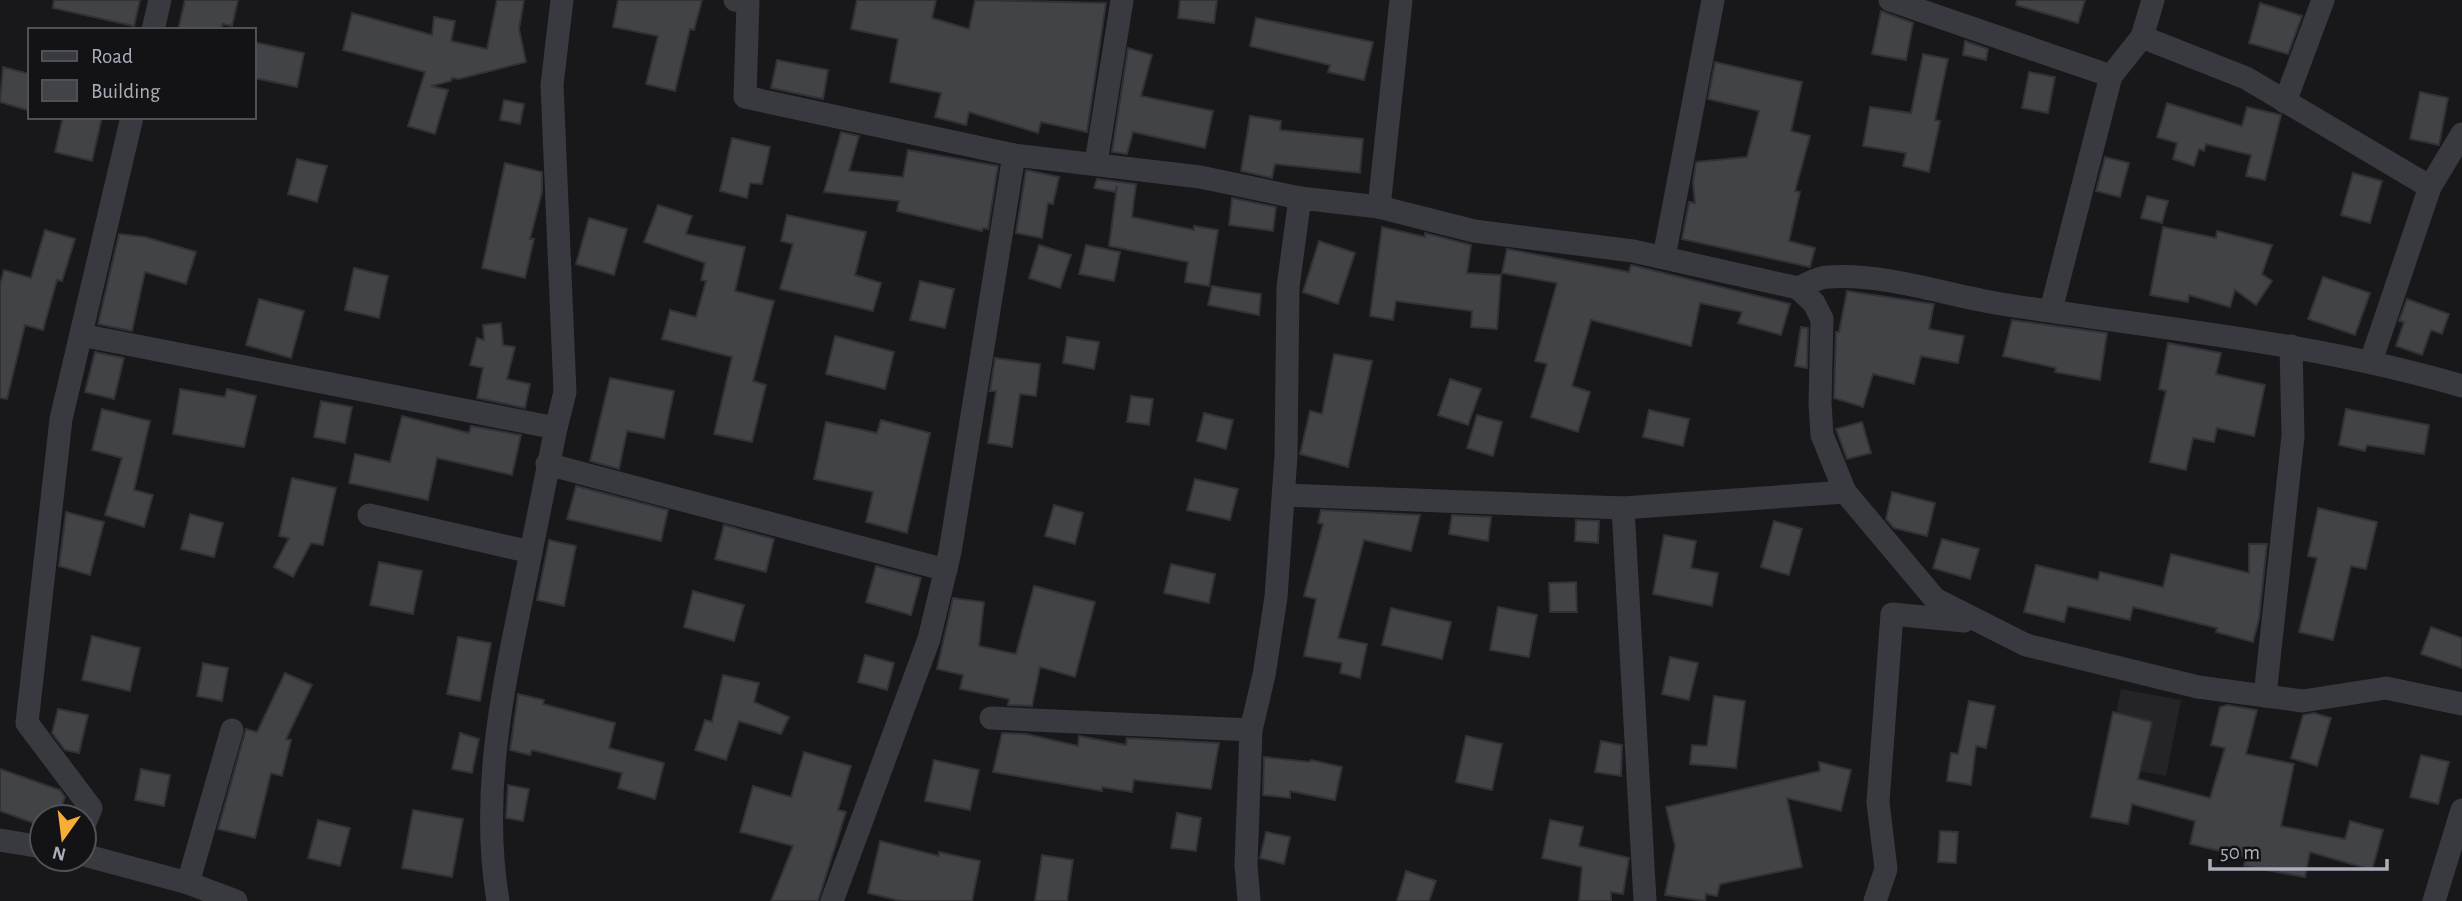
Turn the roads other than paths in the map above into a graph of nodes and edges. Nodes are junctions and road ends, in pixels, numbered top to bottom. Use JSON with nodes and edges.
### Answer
{"nodes":[{"id":1,"x":160,"y":0,"type":"edge"},
{"id":2,"x":562,"y":0,"type":"edge"},
{"id":3,"x":735,"y":0,"type":"edge"},
{"id":4,"x":1122,"y":0,"type":"edge"},
{"id":5,"x":1401,"y":0,"type":"edge"},
{"id":6,"x":1713,"y":0,"type":"edge"},
{"id":7,"x":2153,"y":0,"type":"edge"},
{"id":8,"x":2323,"y":0,"type":"edge"},
{"id":9,"x":1898,"y":1,"type":"edge"},
{"id":10,"x":153,"y":28,"type":"edge"},
{"id":11,"x":2142,"y":37,"type":"junction"},
{"id":12,"x":2111,"y":76,"type":"junction"},
{"id":13,"x":2285,"y":102,"type":"junction"},
{"id":14,"x":132,"y":119,"type":"edge"},
{"id":15,"x":2462,"y":134,"type":"edge"},
{"id":16,"x":1014,"y":155,"type":"junction"},
{"id":17,"x":1096,"y":163,"type":"junction"},
{"id":18,"x":2430,"y":187,"type":"junction"},
{"id":19,"x":1300,"y":198,"type":"junction"},
{"id":20,"x":1379,"y":207,"type":"junction"},
{"id":21,"x":1664,"y":257,"type":"junction"},
{"id":22,"x":1798,"y":288,"type":"junction"},
{"id":23,"x":2051,"y":310,"type":"junction"},
{"id":24,"x":80,"y":335,"type":"junction"},
{"id":25,"x":2291,"y":346,"type":"junction"},
{"id":26,"x":2371,"y":361,"type":"junction"},
{"id":27,"x":2462,"y":386,"type":"edge"},
{"id":28,"x":556,"y":428,"type":"junction"},
{"id":29,"x":547,"y":464,"type":"junction"},
{"id":30,"x":1845,"y":492,"type":"junction"},
{"id":31,"x":1284,"y":495,"type":"junction"},
{"id":32,"x":1623,"y":508,"type":"junction"},
{"id":33,"x":369,"y":515,"type":"dead end"},
{"id":34,"x":531,"y":552,"type":"junction"},
{"id":35,"x":946,"y":570,"type":"junction"},
{"id":36,"x":1988,"y":625,"type":"junction"},
{"id":37,"x":2265,"y":696,"type":"junction"},
{"id":38,"x":2460,"y":707,"type":"edge"},
{"id":39,"x":991,"y":719,"type":"dead end"},
{"id":40,"x":232,"y":730,"type":"dead end"},
{"id":41,"x":1251,"y":730,"type":"junction"},
{"id":42,"x":87,"y":803,"type":"edge"},
{"id":43,"x":2462,"y":810,"type":"edge"},
{"id":44,"x":0,"y":840,"type":"edge"},
{"id":45,"x":28,"y":845,"type":"edge"},
{"id":46,"x":98,"y":859,"type":"edge"},
{"id":47,"x":188,"y":883,"type":"junction"},
{"id":48,"x":236,"y":901,"type":"edge"},
{"id":49,"x":498,"y":901,"type":"edge"},
{"id":50,"x":832,"y":901,"type":"edge"},
{"id":51,"x":1249,"y":901,"type":"edge"},
{"id":52,"x":1645,"y":901,"type":"edge"},
{"id":53,"x":1875,"y":901,"type":"edge"},
{"id":54,"x":2434,"y":901,"type":"edge"}],
"edges":[{"from":1,"to":10,"type":"street"},
{"from":2,"to":28,"type":"street"},
{"from":3,"to":16,"type":"street"},
{"from":4,"to":17,"type":"street"},
{"from":5,"to":20,"type":"street"},
{"from":6,"to":21,"type":"street"},
{"from":7,"to":11,"type":"street"},
{"from":8,"to":13,"type":"street"},
{"from":9,"to":12,"type":"street"},
{"from":11,"to":12,"type":"street"},
{"from":11,"to":13,"type":"street"},
{"from":12,"to":23,"type":"street"},
{"from":13,"to":18,"type":"street"},
{"from":14,"to":24,"type":"street"},
{"from":15,"to":18,"type":"street"},
{"from":16,"to":17,"type":"street"},
{"from":16,"to":35,"type":"street"},
{"from":17,"to":19,"type":"street"},
{"from":18,"to":26,"type":"street"},
{"from":19,"to":20,"type":"street"},
{"from":19,"to":31,"type":"street"},
{"from":20,"to":21,"type":"street"},
{"from":21,"to":22,"type":"street"},
{"from":22,"to":23,"type":"street"},
{"from":22,"to":30,"type":"street"},
{"from":23,"to":25,"type":"street"},
{"from":24,"to":28,"type":"street"},
{"from":24,"to":42,"type":"street"},
{"from":25,"to":26,"type":"street"},
{"from":25,"to":37,"type":"street"},
{"from":26,"to":27,"type":"street"},
{"from":28,"to":29,"type":"street"},
{"from":29,"to":34,"type":"street"},
{"from":29,"to":35,"type":"street"},
{"from":30,"to":32,"type":"street"},
{"from":30,"to":36,"type":"street"},
{"from":31,"to":32,"type":"street"},
{"from":31,"to":41,"type":"street"},
{"from":32,"to":52,"type":"street"},
{"from":33,"to":34,"type":"street"},
{"from":34,"to":49,"type":"street"},
{"from":35,"to":50,"type":"street"},
{"from":36,"to":37,"type":"street"},
{"from":36,"to":53,"type":"street"},
{"from":37,"to":38,"type":"street"},
{"from":39,"to":41,"type":"street"},
{"from":40,"to":47,"type":"street"},
{"from":41,"to":51,"type":"street"},
{"from":43,"to":54,"type":"street"},
{"from":44,"to":45,"type":"street"},
{"from":46,"to":47,"type":"street"},
{"from":47,"to":48,"type":"street"}]}
